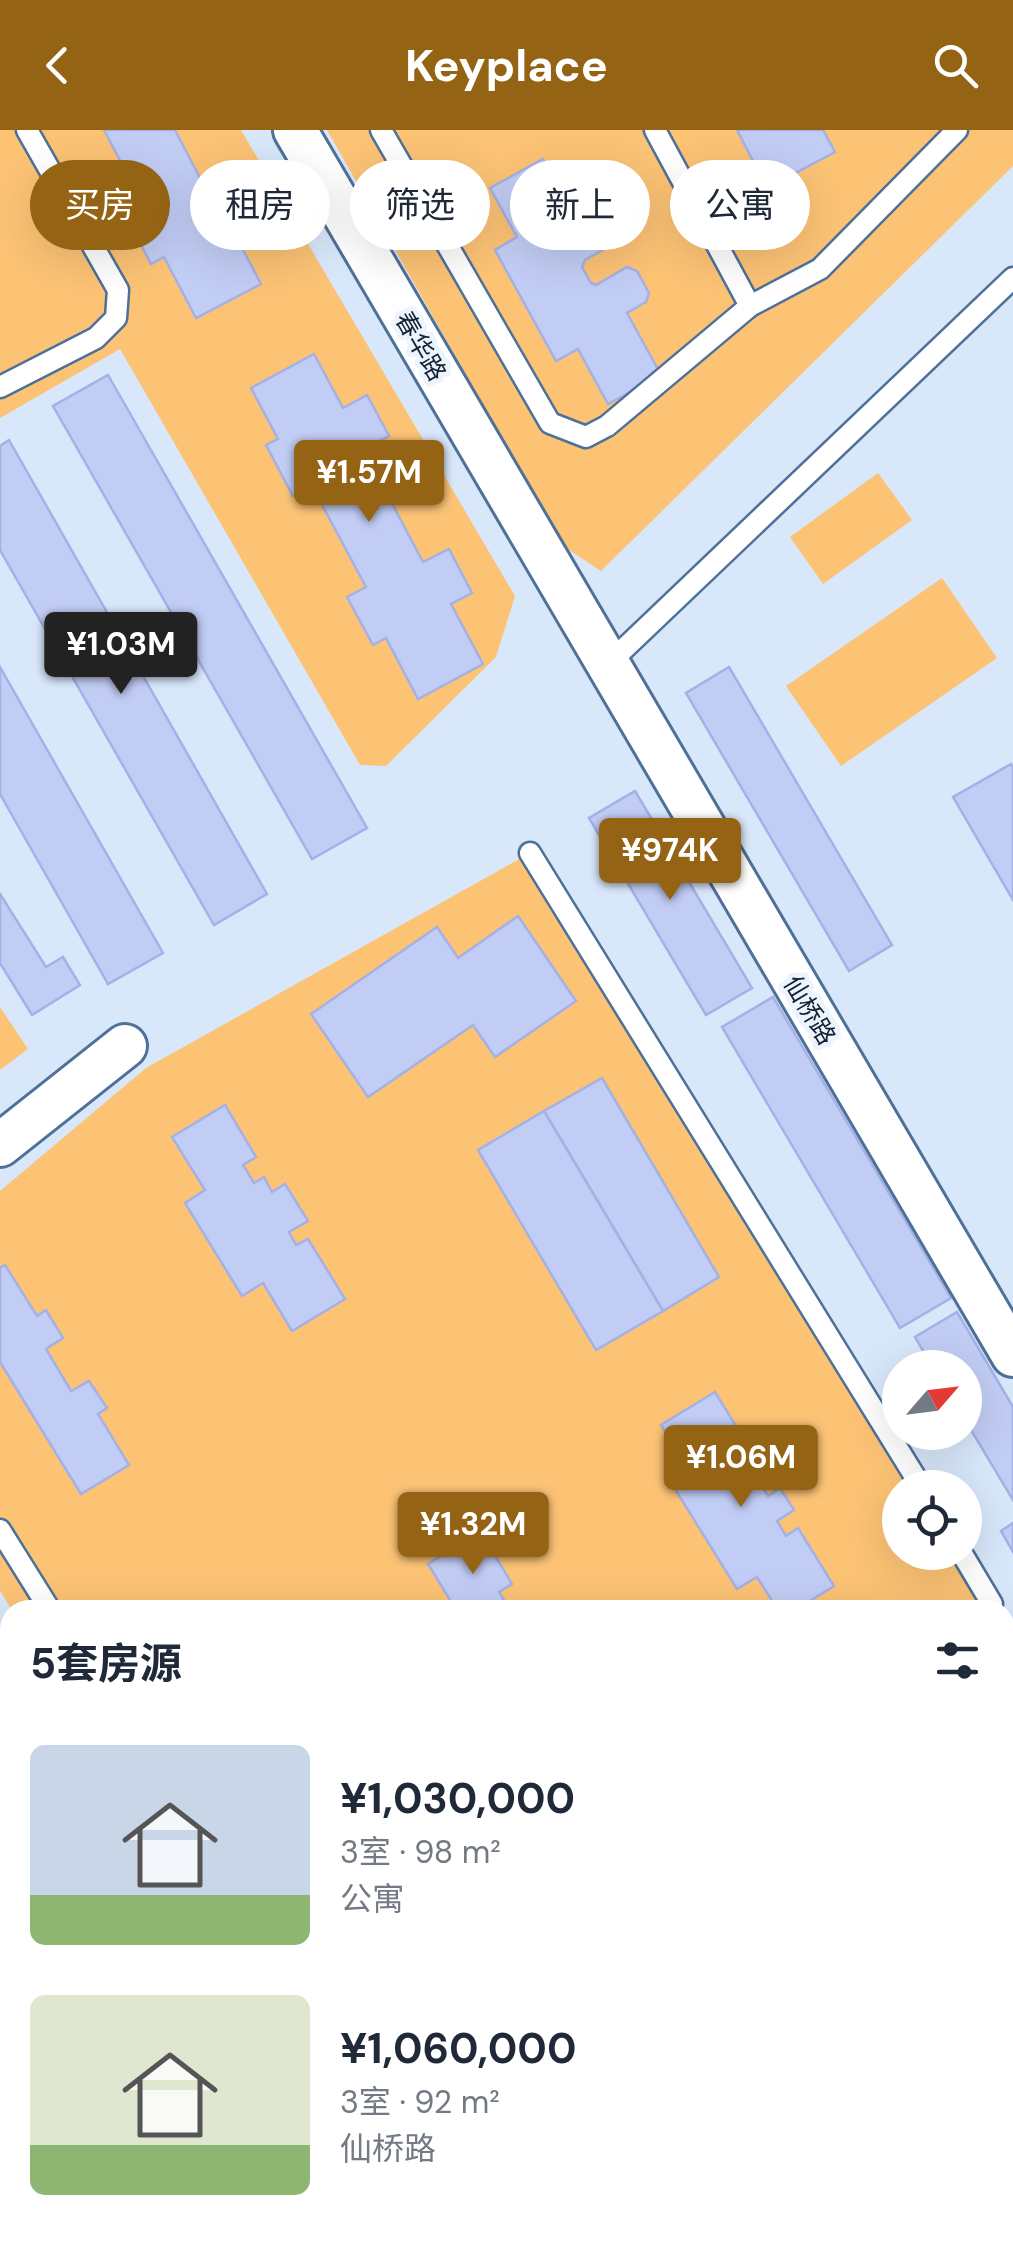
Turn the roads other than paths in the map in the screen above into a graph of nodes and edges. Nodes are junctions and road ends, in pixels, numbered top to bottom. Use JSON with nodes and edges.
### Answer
{"nodes":[{"id":1,"x":27,"y":130,"type":"edge"},
{"id":2,"x":295,"y":130,"type":"edge"},
{"id":3,"x":380,"y":130,"type":"edge"},
{"id":4,"x":654,"y":130,"type":"edge"},
{"id":5,"x":957,"y":130,"type":"edge"},
{"id":6,"x":1013,"y":278,"type":"edge"},
{"id":7,"x":750,"y":306,"type":"junction"},
{"id":8,"x":0,"y":387,"type":"edge"},
{"id":9,"x":606,"y":665,"type":"junction"},
{"id":10,"x":530,"y":853,"type":"dead end"},
{"id":11,"x":126,"y":1046,"type":"dead end"},
{"id":12,"x":0,"y":1145,"type":"edge"},
{"id":13,"x":1013,"y":1355,"type":"edge"},
{"id":14,"x":911,"y":1470,"type":"edge"},
{"id":15,"x":0,"y":1530,"type":"edge"},
{"id":16,"x":972,"y":1570,"type":"edge"},
{"id":17,"x":44,"y":1600,"type":"edge"},
{"id":18,"x":990,"y":1600,"type":"edge"}],
"edges":[{"from":1,"to":8,"type":"lane"},
{"from":2,"to":9,"type":"street","name":"春华路"},
{"from":3,"to":7,"type":"lane"},
{"from":4,"to":7,"type":"lane"},
{"from":5,"to":7,"type":"lane"},
{"from":6,"to":9,"type":"lane"},
{"from":9,"to":13,"type":"street","name":"仙桥路"},
{"from":10,"to":14,"type":"lane"},
{"from":11,"to":12,"type":"street"},
{"from":15,"to":17,"type":"lane"},
{"from":16,"to":18,"type":"lane"}]}
